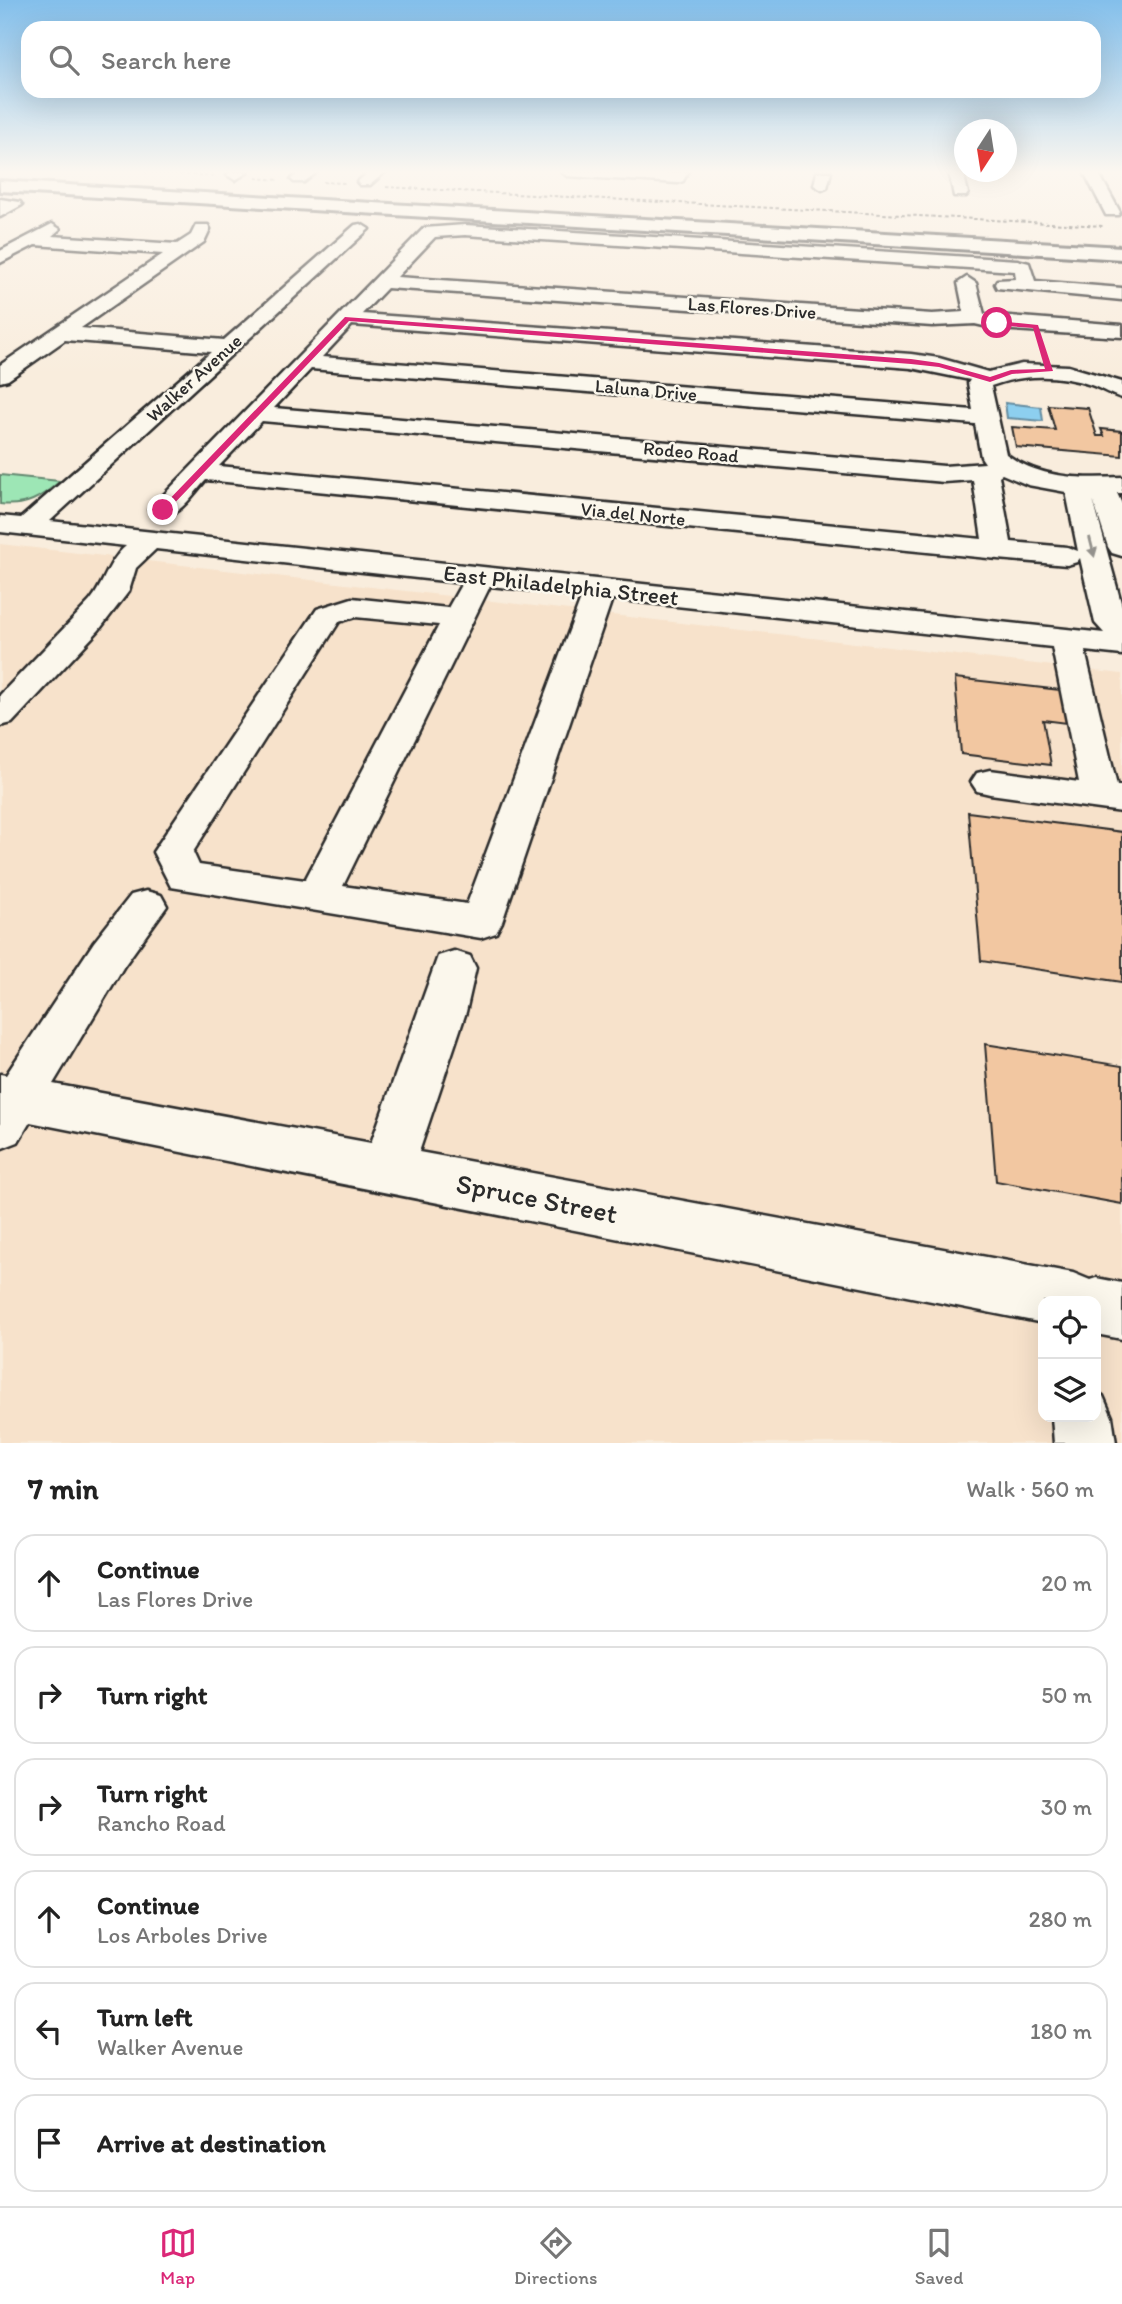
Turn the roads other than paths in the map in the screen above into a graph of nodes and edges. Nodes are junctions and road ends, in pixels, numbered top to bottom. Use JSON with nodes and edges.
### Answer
{"nodes":[{"id":1,"x":196,"y":239,"type":"edge"},
{"id":2,"x":350,"y":239,"type":"edge"},
{"id":3,"x":443,"y":239,"type":"edge"},
{"id":4,"x":616,"y":239,"type":"edge"},
{"id":5,"x":887,"y":239,"type":"edge"},
{"id":6,"x":32,"y":240,"type":"joint"},
{"id":7,"x":1031,"y":248,"type":"junction"},
{"id":8,"x":180,"y":250,"type":"junction"},
{"id":9,"x":1122,"y":253,"type":"edge"},
{"id":10,"x":0,"y":258,"type":"edge"},
{"id":11,"x":1122,"y":260,"type":"edge"},
{"id":12,"x":1025,"y":276,"type":"junction"},
{"id":13,"x":382,"y":282,"type":"junction"},
{"id":14,"x":1090,"y":292,"type":"junction"},
{"id":15,"x":1122,"y":294,"type":"edge"},
{"id":16,"x":975,"y":318,"type":"junction"},
{"id":17,"x":348,"y":319,"type":"junction"},
{"id":18,"x":1036,"y":326,"type":"junction"},
{"id":19,"x":1112,"y":329,"type":"edge"},
{"id":20,"x":61,"y":333,"type":"junction"},
{"id":21,"x":230,"y":347,"type":"junction"},
{"id":22,"x":305,"y":362,"type":"junction"},
{"id":23,"x":1050,"y":371,"type":"junction"},
{"id":24,"x":0,"y":375,"type":"edge"},
{"id":25,"x":990,"y":379,"type":"junction"},
{"id":26,"x":1121,"y":389,"type":"edge"},
{"id":27,"x":256,"y":413,"type":"junction"},
{"id":28,"x":986,"y":418,"type":"junction"},
{"id":29,"x":994,"y":468,"type":"junction"},
{"id":30,"x":200,"y":472,"type":"junction"},
{"id":31,"x":1122,"y":485,"type":"edge"},
{"id":32,"x":1090,"y":488,"type":"junction"},
{"id":33,"x":163,"y":510,"type":"dead end"},
{"id":34,"x":13,"y":525,"type":"edge"},
{"id":35,"x":150,"y":540,"type":"junction"},
{"id":36,"x":1122,"y":547,"type":"edge"},
{"id":37,"x":998,"y":550,"type":"junction"},
{"id":38,"x":1067,"y":556,"type":"dead end"},
{"id":39,"x":480,"y":576,"type":"junction"},
{"id":40,"x":600,"y":589,"type":"junction"},
{"id":41,"x":458,"y":618,"type":"junction"},
{"id":42,"x":1122,"y":633,"type":"edge"},
{"id":43,"x":1066,"y":639,"type":"junction"},
{"id":44,"x":1122,"y":645,"type":"edge"},
{"id":45,"x":0,"y":715,"type":"edge"},
{"id":46,"x":990,"y":782,"type":"dead end"},
{"id":47,"x":1111,"y":798,"type":"edge"},
{"id":48,"x":317,"y":897,"type":"junction"},
{"id":49,"x":146,"y":906,"type":"dead end"},
{"id":50,"x":454,"y":968,"type":"dead end"},
{"id":51,"x":6,"y":1107,"type":"edge"},
{"id":52,"x":387,"y":1169,"type":"junction"},
{"id":53,"x":1045,"y":1296,"type":"edge"},
{"id":54,"x":1101,"y":1307,"type":"edge"},
{"id":55,"x":1122,"y":1311,"type":"edge"},
{"id":56,"x":1083,"y":1422,"type":"edge"},
{"id":57,"x":1085,"y":1443,"type":"edge"}],
"edges":[{"from":1,"to":8,"type":"street"},
{"from":2,"to":21,"type":"street","name":"Walker Avenue"},
{"from":3,"to":13,"type":"street"},
{"from":4,"to":12,"type":"street"},
{"from":5,"to":7,"type":"highway"},
{"from":6,"to":8,"type":"street"},
{"from":6,"to":10,"type":"street"},
{"from":7,"to":9,"type":"highway"},
{"from":7,"to":11,"type":"highway"},
{"from":8,"to":20,"type":"street"},
{"from":12,"to":14,"type":"street"},
{"from":12,"to":16,"type":"street"},
{"from":13,"to":16,"type":"street","name":"Las Flores Drive"},
{"from":13,"to":17,"type":"street"},
{"from":14,"to":15,"type":"street"},
{"from":14,"to":19,"type":"street"},
{"from":16,"to":18,"type":"street","name":"Las Flores Drive"},
{"from":17,"to":22,"type":"street"},
{"from":17,"to":25,"type":"street"},
{"from":18,"to":19,"type":"street","name":"Las Flores Drive"},
{"from":18,"to":23,"type":"street"},
{"from":20,"to":21,"type":"street"},
{"from":20,"to":24,"type":"street"},
{"from":21,"to":34,"type":"street","name":"Walker Avenue"},
{"from":22,"to":27,"type":"street"},
{"from":22,"to":28,"type":"street","name":"Laluna Drive"},
{"from":23,"to":25,"type":"street"},
{"from":23,"to":26,"type":"street"},
{"from":25,"to":28,"type":"street"},
{"from":27,"to":29,"type":"street","name":"Rodeo Road"},
{"from":27,"to":30,"type":"street"},
{"from":28,"to":29,"type":"street"},
{"from":29,"to":32,"type":"street","name":"Rodeo Road"},
{"from":29,"to":37,"type":"street"},
{"from":30,"to":33,"type":"street"},
{"from":30,"to":37,"type":"street","name":"Via del Norte"},
{"from":31,"to":32,"type":"street","name":"Rodeo Road"},
{"from":32,"to":36,"type":"street"},
{"from":32,"to":42,"type":"street","one_way":true},
{"from":34,"to":35,"type":"street","name":"East Philadelphia Street"},
{"from":35,"to":39,"type":"street","name":"East Philadelphia Street"},
{"from":35,"to":45,"type":"street"},
{"from":37,"to":38,"type":"street","name":"Via del Norte"},
{"from":39,"to":40,"type":"street","name":"East Philadelphia Street"},
{"from":39,"to":41,"type":"street"},
{"from":40,"to":43,"type":"street","name":"East Philadelphia Street"},
{"from":40,"to":48,"type":"street"},
{"from":41,"to":48,"type":"street"},
{"from":41,"to":48,"type":"street"},
{"from":43,"to":44,"type":"street","name":"East Philadelphia Street"},
{"from":43,"to":47,"type":"street"},
{"from":46,"to":47,"type":"street"},
{"from":49,"to":51,"type":"street"},
{"from":50,"to":52,"type":"street"},
{"from":51,"to":52,"type":"street","name":"Spruce Street"},
{"from":52,"to":53,"type":"street","name":"Spruce Street"},
{"from":54,"to":55,"type":"street","name":"Spruce Street"},
{"from":56,"to":57,"type":"street"}]}
